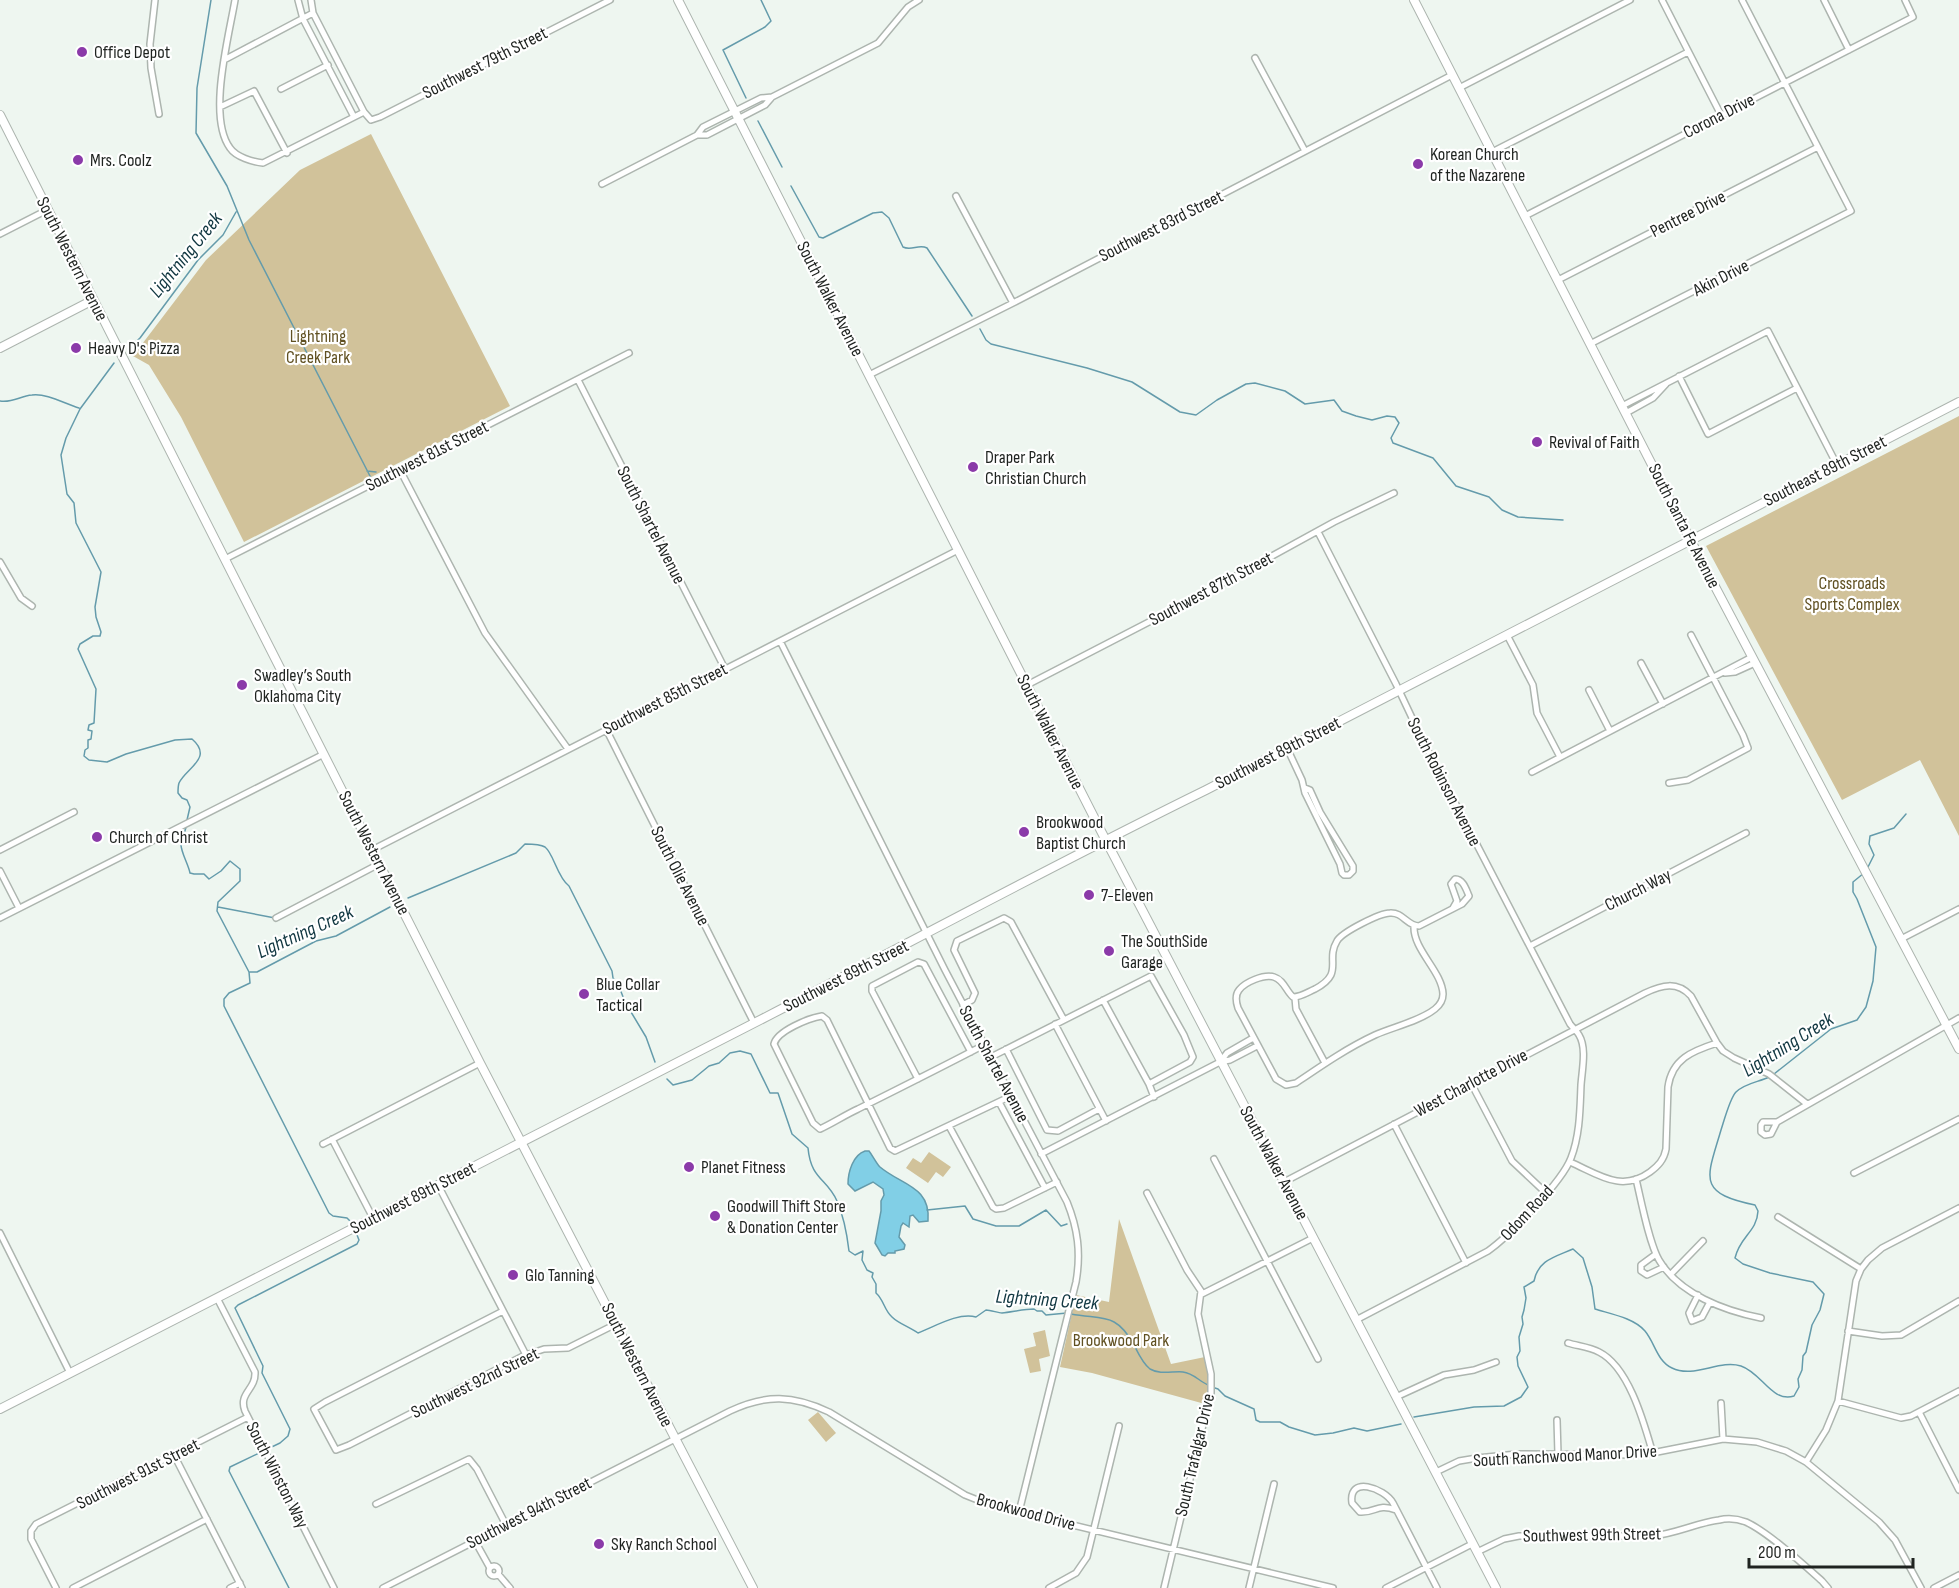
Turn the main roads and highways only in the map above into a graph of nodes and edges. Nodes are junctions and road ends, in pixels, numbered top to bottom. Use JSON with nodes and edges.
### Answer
{"nodes":[{"id":1,"x":678,"y":0,"type":"edge"},
{"id":2,"x":1414,"y":0,"type":"edge"},
{"id":3,"x":0,"y":115,"type":"edge"},
{"id":4,"x":93,"y":300,"type":"junction"},
{"id":5,"x":0,"y":348,"type":"edge"},
{"id":6,"x":1959,"y":402,"type":"edge"},
{"id":7,"x":1690,"y":541,"type":"junction"},
{"id":8,"x":1106,"y":840,"type":"junction"},
{"id":9,"x":1959,"y":1049,"type":"edge"},
{"id":10,"x":522,"y":1142,"type":"junction"},
{"id":11,"x":0,"y":1409,"type":"edge"},
{"id":12,"x":753,"y":1588,"type":"edge"},
{"id":13,"x":1496,"y":1588,"type":"edge"}],
"edges":[{"from":1,"to":8,"type":"main road","name":"South Walker Avenue"},
{"from":2,"to":7,"type":"main road","name":"South Santa Fe Avenue"},
{"from":3,"to":4,"type":"main road","name":"South Western Avenue"},
{"from":4,"to":5,"type":"main road"},
{"from":4,"to":10,"type":"main road","name":"South Western Avenue"},
{"from":6,"to":7,"type":"main road","name":"Southeast 89th Street"},
{"from":7,"to":8,"type":"main road","name":"Southwest 89th Street"},
{"from":7,"to":9,"type":"main road","name":"South Santa Fe Avenue"},
{"from":8,"to":10,"type":"main road","name":"Southwest 89th Street"},
{"from":8,"to":13,"type":"main road","name":"South Walker Avenue"},
{"from":10,"to":11,"type":"main road","name":"Southwest 89th Street"},
{"from":10,"to":12,"type":"main road","name":"South Western Avenue"}]}
